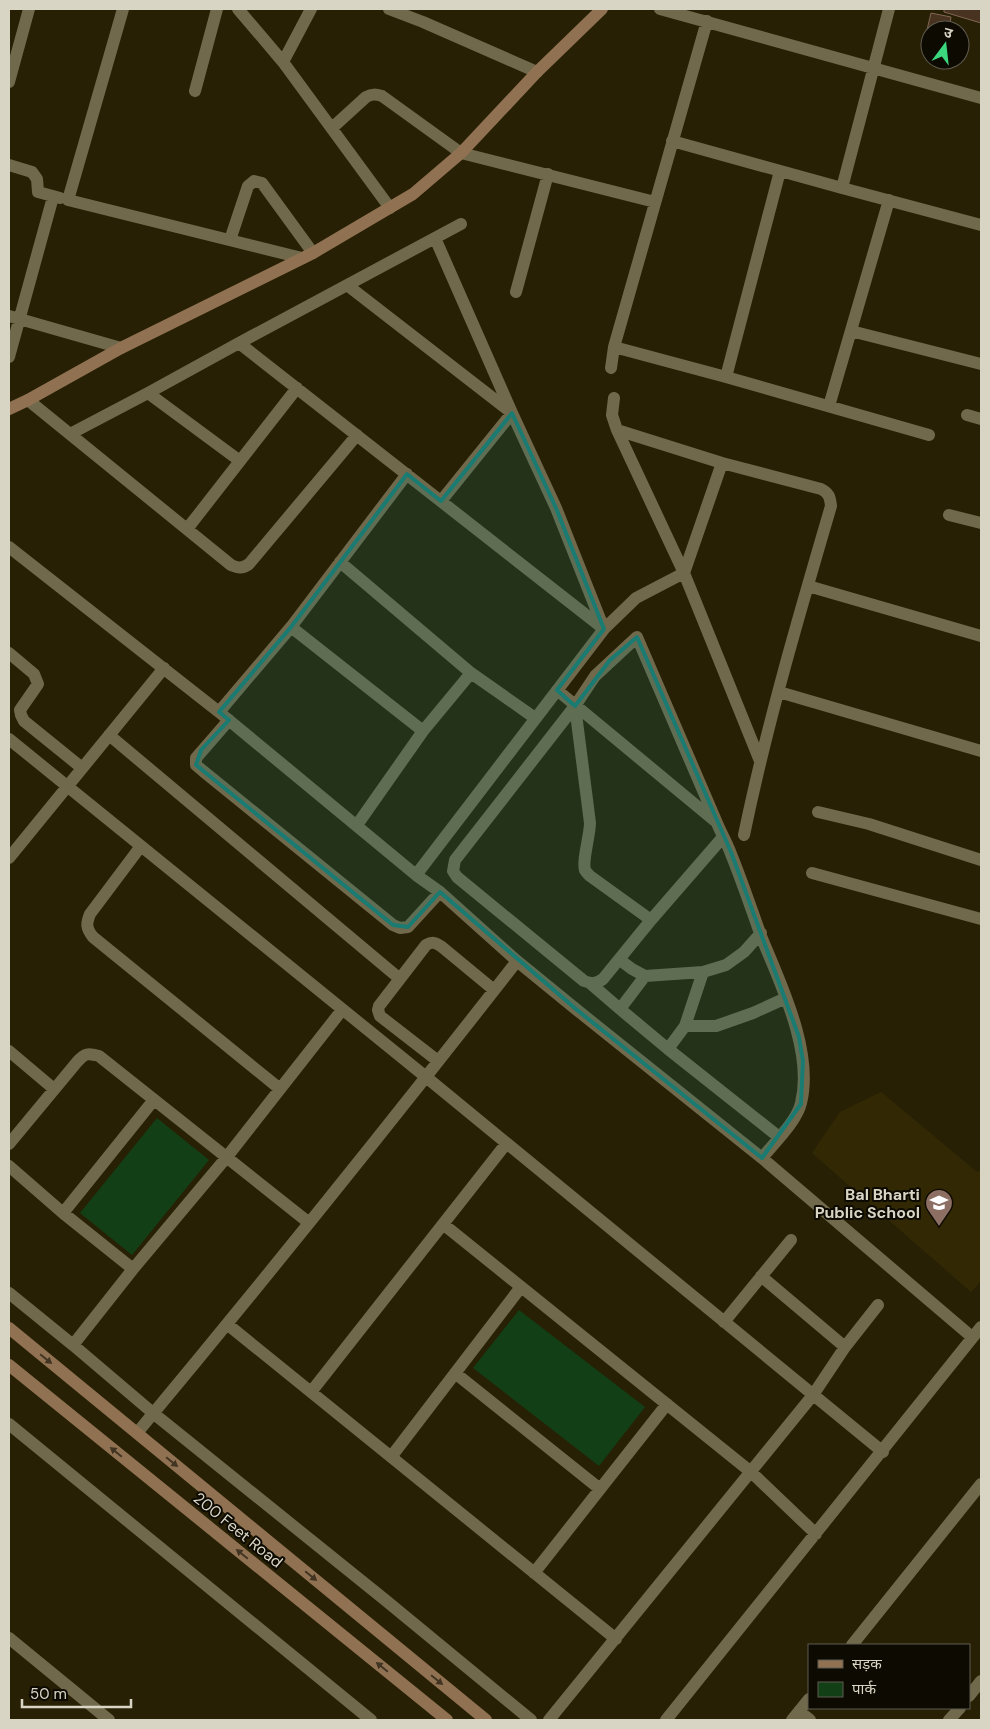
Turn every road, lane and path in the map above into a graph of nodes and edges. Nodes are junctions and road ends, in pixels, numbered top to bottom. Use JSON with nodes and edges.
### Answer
{"nodes":[{"id":1,"x":29,"y":9,"type":"edge"},
{"id":2,"x":123,"y":9,"type":"edge"},
{"id":3,"x":217,"y":9,"type":"edge"},
{"id":4,"x":238,"y":9,"type":"edge"},
{"id":5,"x":311,"y":9,"type":"edge"},
{"id":6,"x":389,"y":9,"type":"edge"},
{"id":7,"x":602,"y":9,"type":"edge"},
{"id":8,"x":660,"y":9,"type":"edge"},
{"id":9,"x":889,"y":9,"type":"edge"},
{"id":10,"x":706,"y":21,"type":"junction"},
{"id":11,"x":12,"y":59,"type":"edge"},
{"id":12,"x":283,"y":62,"type":"junction"},
{"id":13,"x":874,"y":67,"type":"junction"},
{"id":14,"x":536,"y":72,"type":"junction"},
{"id":15,"x":9,"y":82,"type":"edge"},
{"id":16,"x":195,"y":91,"type":"dead end"},
{"id":17,"x":981,"y":98,"type":"edge"},
{"id":18,"x":332,"y":128,"type":"junction"},
{"id":19,"x":672,"y":141,"type":"junction"},
{"id":20,"x":461,"y":153,"type":"junction"},
{"id":21,"x":9,"y":166,"type":"edge"},
{"id":22,"x":780,"y":171,"type":"junction"},
{"id":23,"x":548,"y":174,"type":"junction"},
{"id":24,"x":842,"y":188,"type":"junction"},
{"id":25,"x":53,"y":197,"type":"junction"},
{"id":26,"x":68,"y":200,"type":"junction"},
{"id":27,"x":889,"y":200,"type":"junction"},
{"id":28,"x":655,"y":202,"type":"junction"},
{"id":29,"x":390,"y":208,"type":"junction"},
{"id":30,"x":461,"y":224,"type":"dead end"},
{"id":31,"x":981,"y":225,"type":"edge"},
{"id":32,"x":435,"y":238,"type":"junction"},
{"id":33,"x":230,"y":240,"type":"junction"},
{"id":34,"x":307,"y":255,"type":"junction"},
{"id":35,"x":347,"y":285,"type":"junction"},
{"id":36,"x":516,"y":292,"type":"dead end"},
{"id":37,"x":14,"y":317,"type":"edge"},
{"id":38,"x":851,"y":331,"type":"junction"},
{"id":39,"x":239,"y":342,"type":"junction"},
{"id":40,"x":614,"y":347,"type":"junction"},
{"id":41,"x":121,"y":348,"type":"junction"},
{"id":42,"x":9,"y":357,"type":"edge"},
{"id":43,"x":981,"y":364,"type":"edge"},
{"id":44,"x":611,"y":368,"type":"dead end"},
{"id":45,"x":726,"y":376,"type":"junction"},
{"id":46,"x":296,"y":388,"type":"junction"},
{"id":47,"x":148,"y":393,"type":"junction"},
{"id":48,"x":614,"y":398,"type":"dead end"},
{"id":49,"x":28,"y":400,"type":"junction"},
{"id":50,"x":829,"y":406,"type":"junction"},
{"id":51,"x":9,"y":409,"type":"edge"},
{"id":52,"x":512,"y":413,"type":"junction"},
{"id":53,"x":967,"y":415,"type":"dead end"},
{"id":54,"x":981,"y":419,"type":"edge"},
{"id":55,"x":617,"y":430,"type":"junction"},
{"id":56,"x":70,"y":434,"type":"junction"},
{"id":57,"x":356,"y":434,"type":"junction"},
{"id":58,"x":929,"y":434,"type":"dead end"},
{"id":59,"x":240,"y":461,"type":"junction"},
{"id":60,"x":722,"y":464,"type":"junction"},
{"id":61,"x":407,"y":474,"type":"junction"},
{"id":62,"x":441,"y":501,"type":"junction"},
{"id":63,"x":949,"y":515,"type":"dead end"},
{"id":64,"x":981,"y":523,"type":"edge"},
{"id":65,"x":187,"y":529,"type":"junction"},
{"id":66,"x":9,"y":547,"type":"edge"},
{"id":67,"x":340,"y":562,"type":"junction"},
{"id":68,"x":684,"y":573,"type":"junction"},
{"id":69,"x":808,"y":586,"type":"junction"},
{"id":70,"x":291,"y":627,"type":"junction"},
{"id":71,"x":604,"y":629,"type":"junction"},
{"id":72,"x":981,"y":636,"type":"edge"},
{"id":73,"x":9,"y":654,"type":"edge"},
{"id":74,"x":164,"y":668,"type":"junction"},
{"id":75,"x":471,"y":672,"type":"junction"},
{"id":76,"x":557,"y":690,"type":"junction"},
{"id":77,"x":779,"y":692,"type":"junction"},
{"id":78,"x":575,"y":706,"type":"junction"},
{"id":79,"x":224,"y":716,"type":"junction"},
{"id":80,"x":535,"y":718,"type":"junction"},
{"id":81,"x":424,"y":731,"type":"junction"},
{"id":82,"x":109,"y":735,"type":"junction"},
{"id":83,"x":9,"y":739,"type":"edge"},
{"id":84,"x":981,"y":751,"type":"edge"},
{"id":85,"x":760,"y":760,"type":"junction"},
{"id":86,"x":82,"y":768,"type":"junction"},
{"id":87,"x":68,"y":786,"type":"junction"},
{"id":88,"x":818,"y":812,"type":"dead end"},
{"id":89,"x":716,"y":823,"type":"junction"},
{"id":90,"x":357,"y":825,"type":"junction"},
{"id":91,"x":744,"y":835,"type":"dead end"},
{"id":92,"x":723,"y":837,"type":"junction"},
{"id":93,"x":141,"y":846,"type":"junction"},
{"id":94,"x":9,"y":858,"type":"edge"},
{"id":95,"x":981,"y":860,"type":"edge"},
{"id":96,"x":812,"y":873,"type":"dead end"},
{"id":97,"x":416,"y":875,"type":"junction"},
{"id":98,"x":440,"y":892,"type":"junction"},
{"id":99,"x":981,"y":919,"type":"edge"},
{"id":100,"x":651,"y":920,"type":"junction"},
{"id":101,"x":761,"y":934,"type":"junction"},
{"id":102,"x":620,"y":960,"type":"junction"},
{"id":103,"x":517,"y":961,"type":"junction"},
{"id":104,"x":703,"y":972,"type":"junction"},
{"id":105,"x":646,"y":976,"type":"junction"},
{"id":106,"x":400,"y":979,"type":"junction"},
{"id":107,"x":591,"y":984,"type":"junction"},
{"id":108,"x":494,"y":990,"type":"junction"},
{"id":109,"x":786,"y":998,"type":"junction"},
{"id":110,"x":342,"y":1010,"type":"junction"},
{"id":111,"x":620,"y":1010,"type":"junction"},
{"id":112,"x":685,"y":1026,"type":"junction"},
{"id":113,"x":668,"y":1049,"type":"junction"},
{"id":114,"x":9,"y":1052,"type":"edge"},
{"id":115,"x":438,"y":1061,"type":"junction"},
{"id":116,"x":426,"y":1077,"type":"junction"},
{"id":117,"x":54,"y":1089,"type":"junction"},
{"id":118,"x":280,"y":1090,"type":"junction"},
{"id":119,"x":154,"y":1101,"type":"junction"},
{"id":120,"x":779,"y":1137,"type":"junction"},
{"id":121,"x":9,"y":1144,"type":"edge"},
{"id":122,"x":506,"y":1144,"type":"junction"},
{"id":123,"x":226,"y":1158,"type":"junction"},
{"id":124,"x":762,"y":1158,"type":"junction"},
{"id":125,"x":9,"y":1166,"type":"edge"},
{"id":126,"x":63,"y":1213,"type":"junction"},
{"id":127,"x":308,"y":1222,"type":"junction"},
{"id":128,"x":443,"y":1224,"type":"junction"},
{"id":129,"x":791,"y":1240,"type":"dead end"},
{"id":130,"x":134,"y":1269,"type":"junction"},
{"id":131,"x":761,"y":1276,"type":"junction"},
{"id":132,"x":521,"y":1287,"type":"junction"},
{"id":133,"x":9,"y":1293,"type":"edge"},
{"id":134,"x":878,"y":1305,"type":"dead end"},
{"id":135,"x":724,"y":1322,"type":"junction"},
{"id":136,"x":227,"y":1324,"type":"junction"},
{"id":137,"x":981,"y":1327,"type":"edge"},
{"id":138,"x":9,"y":1328,"type":"edge"},
{"id":139,"x":972,"y":1337,"type":"junction"},
{"id":140,"x":74,"y":1345,"type":"junction"},
{"id":141,"x":845,"y":1347,"type":"junction"},
{"id":142,"x":9,"y":1365,"type":"edge"},
{"id":143,"x":455,"y":1373,"type":"junction"},
{"id":144,"x":311,"y":1392,"type":"junction"},
{"id":145,"x":813,"y":1395,"type":"junction"},
{"id":146,"x":667,"y":1404,"type":"junction"},
{"id":147,"x":153,"y":1413,"type":"junction"},
{"id":148,"x":9,"y":1424,"type":"edge"},
{"id":149,"x":137,"y":1433,"type":"junction"},
{"id":150,"x":883,"y":1452,"type":"junction"},
{"id":151,"x":391,"y":1457,"type":"junction"},
{"id":152,"x":751,"y":1472,"type":"junction"},
{"id":153,"x":981,"y":1484,"type":"edge"},
{"id":154,"x":600,"y":1489,"type":"junction"},
{"id":155,"x":816,"y":1534,"type":"junction"},
{"id":156,"x":534,"y":1573,"type":"junction"},
{"id":157,"x":9,"y":1638,"type":"edge"},
{"id":158,"x":616,"y":1639,"type":"junction"},
{"id":159,"x":853,"y":1644,"type":"edge"},
{"id":160,"x":981,"y":1681,"type":"edge"},
{"id":161,"x":970,"y":1695,"type":"edge"},
{"id":162,"x":808,"y":1700,"type":"edge"},
{"id":163,"x":959,"y":1709,"type":"edge"},
{"id":164,"x":795,"y":1716,"type":"edge"},
{"id":165,"x":109,"y":1720,"type":"edge"},
{"id":166,"x":371,"y":1720,"type":"edge"},
{"id":167,"x":447,"y":1720,"type":"edge"},
{"id":168,"x":486,"y":1720,"type":"edge"},
{"id":169,"x":531,"y":1720,"type":"edge"},
{"id":170,"x":549,"y":1720,"type":"edge"},
{"id":171,"x":666,"y":1720,"type":"edge"},
{"id":172,"x":810,"y":1720,"type":"edge"},
{"id":173,"x":949,"y":1720,"type":"edge"}],
"edges":[{"from":1,"to":11,"type":"street"},
{"from":2,"to":26,"type":"street"},
{"from":3,"to":16,"type":"street"},
{"from":4,"to":12,"type":"street"},
{"from":5,"to":12,"type":"street"},
{"from":6,"to":14,"type":"street"},
{"from":7,"to":14,"type":"street"},
{"from":8,"to":10,"type":"street"},
{"from":9,"to":13,"type":"street"},
{"from":10,"to":13,"type":"street"},
{"from":10,"to":19,"type":"street"},
{"from":11,"to":15,"type":"street"},
{"from":12,"to":18,"type":"street"},
{"from":13,"to":17,"type":"street"},
{"from":13,"to":24,"type":"street"},
{"from":14,"to":20,"type":"street"},
{"from":18,"to":20,"type":"street"},
{"from":18,"to":29,"type":"street"},
{"from":19,"to":22,"type":"street"},
{"from":19,"to":28,"type":"street"},
{"from":20,"to":23,"type":"street"},
{"from":20,"to":29,"type":"street"},
{"from":21,"to":25,"type":"street"},
{"from":22,"to":24,"type":"street"},
{"from":22,"to":45,"type":"street"},
{"from":23,"to":28,"type":"street"},
{"from":23,"to":36,"type":"street"},
{"from":24,"to":27,"type":"street"},
{"from":25,"to":26,"type":"street"},
{"from":25,"to":37,"type":"street"},
{"from":26,"to":33,"type":"street"},
{"from":27,"to":31,"type":"street"},
{"from":27,"to":38,"type":"street"},
{"from":28,"to":40,"type":"street"},
{"from":29,"to":34,"type":"street"},
{"from":30,"to":32,"type":"street"},
{"from":32,"to":35,"type":"street"},
{"from":32,"to":52,"type":"street"},
{"from":33,"to":34,"type":"street"},
{"from":33,"to":34,"type":"street"},
{"from":34,"to":41,"type":"street"},
{"from":35,"to":39,"type":"street"},
{"from":35,"to":52,"type":"street"},
{"from":37,"to":41,"type":"street"},
{"from":37,"to":42,"type":"street"},
{"from":38,"to":43,"type":"street"},
{"from":38,"to":50,"type":"street"},
{"from":39,"to":46,"type":"street"},
{"from":39,"to":47,"type":"street"},
{"from":40,"to":44,"type":"street"},
{"from":40,"to":45,"type":"street"},
{"from":41,"to":49,"type":"street"},
{"from":45,"to":50,"type":"street"},
{"from":46,"to":57,"type":"street"},
{"from":46,"to":59,"type":"street"},
{"from":47,"to":56,"type":"street"},
{"from":47,"to":59,"type":"street"},
{"from":48,"to":55,"type":"street"},
{"from":49,"to":51,"type":"street"},
{"from":49,"to":56,"type":"street"},
{"from":50,"to":58,"type":"street"},
{"from":52,"to":62,"type":"street"},
{"from":52,"to":71,"type":"street"},
{"from":53,"to":54,"type":"street"},
{"from":55,"to":60,"type":"street"},
{"from":55,"to":68,"type":"street"},
{"from":56,"to":65,"type":"street"},
{"from":57,"to":61,"type":"street"},
{"from":57,"to":65,"type":"street"},
{"from":59,"to":65,"type":"street"},
{"from":60,"to":68,"type":"street"},
{"from":60,"to":69,"type":"street"},
{"from":61,"to":62,"type":"street"},
{"from":61,"to":67,"type":"street"},
{"from":62,"to":71,"type":"street"},
{"from":63,"to":64,"type":"street"},
{"from":66,"to":74,"type":"street"},
{"from":67,"to":70,"type":"street"},
{"from":67,"to":75,"type":"street"},
{"from":68,"to":71,"type":"street"},
{"from":68,"to":85,"type":"street"},
{"from":69,"to":72,"type":"street"},
{"from":69,"to":77,"type":"street"},
{"from":70,"to":79,"type":"street"},
{"from":70,"to":81,"type":"street"},
{"from":71,"to":76,"type":"street"},
{"from":73,"to":86,"type":"street"},
{"from":74,"to":79,"type":"street"},
{"from":74,"to":82,"type":"street"},
{"from":75,"to":80,"type":"street"},
{"from":75,"to":81,"type":"street"},
{"from":76,"to":78,"type":"street"},
{"from":76,"to":80,"type":"street"},
{"from":77,"to":84,"type":"street"},
{"from":77,"to":85,"type":"street"},
{"from":78,"to":89,"type":"street"},
{"from":78,"to":89,"type":"street"},
{"from":78,"to":100,"type":"street"},
{"from":78,"to":107,"type":"street"},
{"from":79,"to":90,"type":"street"},
{"from":79,"to":98,"type":"street"},
{"from":80,"to":97,"type":"street"},
{"from":81,"to":90,"type":"street"},
{"from":82,"to":86,"type":"street"},
{"from":82,"to":106,"type":"street"},
{"from":83,"to":87,"type":"street"},
{"from":85,"to":91,"type":"street"},
{"from":86,"to":87,"type":"street"},
{"from":87,"to":93,"type":"street"},
{"from":87,"to":94,"type":"street"},
{"from":88,"to":95,"type":"street"},
{"from":89,"to":92,"type":"street"},
{"from":90,"to":97,"type":"street"},
{"from":92,"to":100,"type":"street"},
{"from":92,"to":101,"type":"street"},
{"from":93,"to":110,"type":"street"},
{"from":93,"to":118,"type":"street"},
{"from":96,"to":99,"type":"street"},
{"from":97,"to":98,"type":"street"},
{"from":98,"to":103,"type":"street"},
{"from":100,"to":102,"type":"street"},
{"from":101,"to":104,"type":"street"},
{"from":101,"to":109,"type":"street"},
{"from":102,"to":105,"type":"street"},
{"from":102,"to":107,"type":"street"},
{"from":103,"to":108,"type":"street"},
{"from":103,"to":124,"type":"street"},
{"from":104,"to":105,"type":"street"},
{"from":104,"to":112,"type":"street"},
{"from":105,"to":111,"type":"street"},
{"from":106,"to":108,"type":"street"},
{"from":106,"to":115,"type":"street"},
{"from":107,"to":111,"type":"street"},
{"from":108,"to":115,"type":"street"},
{"from":109,"to":112,"type":"street"},
{"from":109,"to":120,"type":"street"},
{"from":110,"to":116,"type":"street"},
{"from":110,"to":118,"type":"street"},
{"from":111,"to":113,"type":"street"},
{"from":112,"to":113,"type":"street"},
{"from":113,"to":120,"type":"street"},
{"from":114,"to":117,"type":"street"},
{"from":115,"to":116,"type":"street"},
{"from":116,"to":122,"type":"street"},
{"from":116,"to":127,"type":"street"},
{"from":117,"to":119,"type":"street"},
{"from":117,"to":121,"type":"street"},
{"from":118,"to":123,"type":"street"},
{"from":119,"to":123,"type":"street"},
{"from":119,"to":126,"type":"street"},
{"from":120,"to":124,"type":"street"},
{"from":122,"to":128,"type":"street"},
{"from":122,"to":135,"type":"street"},
{"from":123,"to":127,"type":"street"},
{"from":123,"to":130,"type":"street"},
{"from":124,"to":139,"type":"street"},
{"from":125,"to":126,"type":"street"},
{"from":126,"to":130,"type":"street"},
{"from":127,"to":136,"type":"street"},
{"from":128,"to":132,"type":"street"},
{"from":128,"to":144,"type":"street"},
{"from":129,"to":131,"type":"street"},
{"from":130,"to":140,"type":"street"},
{"from":131,"to":135,"type":"street"},
{"from":131,"to":141,"type":"street"},
{"from":132,"to":143,"type":"street"},
{"from":132,"to":146,"type":"street"},
{"from":133,"to":140,"type":"street"},
{"from":134,"to":141,"type":"street"},
{"from":135,"to":145,"type":"street"},
{"from":136,"to":144,"type":"street"},
{"from":136,"to":147,"type":"street"},
{"from":137,"to":139,"type":"street"},
{"from":138,"to":149,"type":"street","one_way":true},
{"from":139,"to":150,"type":"street"},
{"from":140,"to":147,"type":"street"},
{"from":141,"to":145,"type":"street"},
{"from":167,"to":142,"type":"street","name":"200 Feet Road","one_way":true},
{"from":143,"to":151,"type":"street"},
{"from":143,"to":154,"type":"street"},
{"from":144,"to":151,"type":"street"},
{"from":145,"to":150,"type":"street"},
{"from":145,"to":152,"type":"street"},
{"from":146,"to":152,"type":"street"},
{"from":146,"to":154,"type":"street"},
{"from":147,"to":149,"type":"street"},
{"from":147,"to":169,"type":"street"},
{"from":148,"to":166,"type":"street"},
{"from":149,"to":168,"type":"street","one_way":true},
{"from":150,"to":155,"type":"street"},
{"from":151,"to":156,"type":"street"},
{"from":152,"to":155,"type":"street"},
{"from":152,"to":158,"type":"street"},
{"from":153,"to":159,"type":"street"},
{"from":154,"to":156,"type":"street"},
{"from":155,"to":171,"type":"street"},
{"from":156,"to":158,"type":"street"},
{"from":157,"to":165,"type":"street"},
{"from":158,"to":170,"type":"street"},
{"from":160,"to":161,"type":"street"},
{"from":162,"to":164,"type":"street"},
{"from":163,"to":173,"type":"street"},
{"from":164,"to":172,"type":"street"}]}
